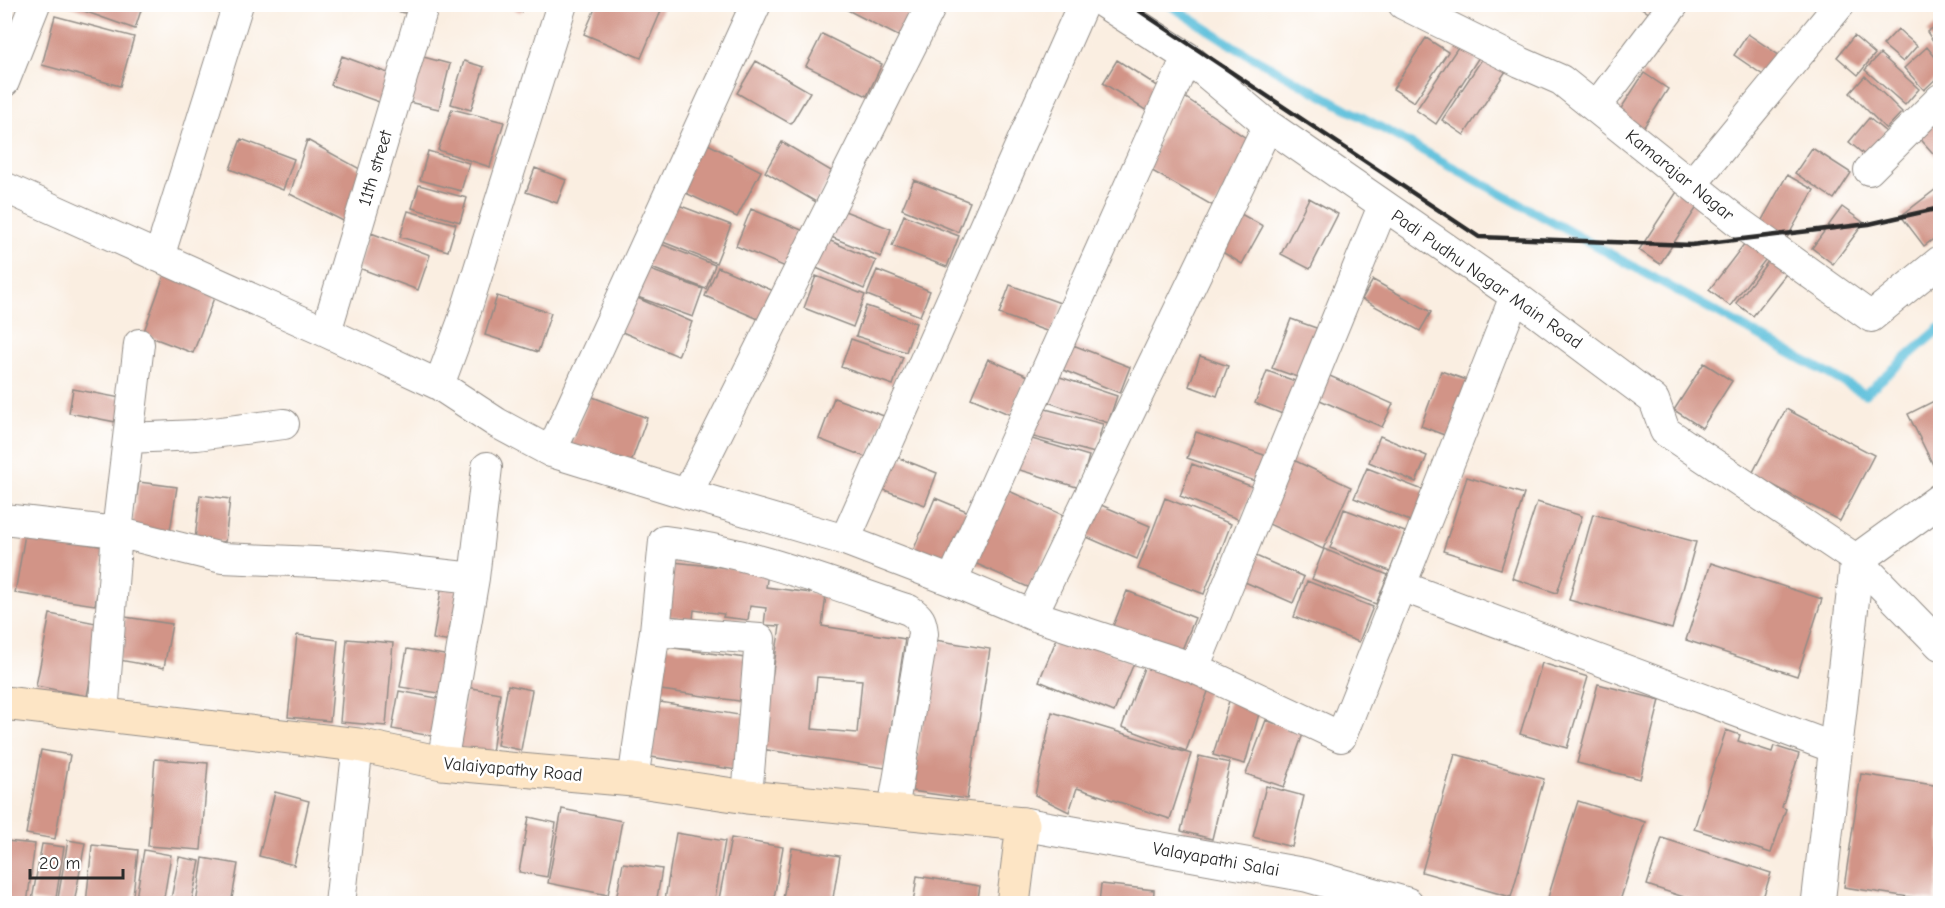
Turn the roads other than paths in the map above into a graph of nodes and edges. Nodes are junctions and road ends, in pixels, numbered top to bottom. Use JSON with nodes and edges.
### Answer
{"nodes":[{"id":1,"x":35,"y":4,"type":"edge"},
{"id":2,"x":238,"y":4,"type":"edge"},
{"id":3,"x":424,"y":4,"type":"edge"},
{"id":4,"x":562,"y":4,"type":"edge"},
{"id":5,"x":756,"y":4,"type":"edge"},
{"id":6,"x":932,"y":4,"type":"edge"},
{"id":7,"x":1083,"y":4,"type":"edge"},
{"id":8,"x":1104,"y":4,"type":"edge"},
{"id":9,"x":1403,"y":4,"type":"edge"},
{"id":10,"x":1674,"y":4,"type":"edge"},
{"id":11,"x":1840,"y":4,"type":"edge"},
{"id":12,"x":1186,"y":57,"type":"junction"},
{"id":13,"x":4,"y":82,"type":"edge"},
{"id":14,"x":1941,"y":99,"type":"edge"},
{"id":15,"x":1596,"y":107,"type":"junction"},
{"id":16,"x":1268,"y":125,"type":"junction"},
{"id":17,"x":1869,"y":170,"type":"dead end"},
{"id":18,"x":1692,"y":184,"type":"junction"},
{"id":19,"x":4,"y":187,"type":"edge"},
{"id":20,"x":1383,"y":206,"type":"junction"},
{"id":21,"x":159,"y":257,"type":"junction"},
{"id":22,"x":1941,"y":261,"type":"edge"},
{"id":23,"x":1515,"y":296,"type":"junction"},
{"id":24,"x":326,"y":332,"type":"junction"},
{"id":25,"x":139,"y":344,"type":"dead end"},
{"id":26,"x":439,"y":385,"type":"junction"},
{"id":27,"x":284,"y":424,"type":"dead end"},
{"id":28,"x":128,"y":438,"type":"junction"},
{"id":29,"x":551,"y":452,"type":"junction"},
{"id":30,"x":487,"y":467,"type":"dead end"},
{"id":31,"x":687,"y":494,"type":"junction"},
{"id":32,"x":1941,"y":500,"type":"edge"},
{"id":33,"x":4,"y":519,"type":"edge"},
{"id":34,"x":117,"y":532,"type":"junction"},
{"id":35,"x":845,"y":540,"type":"junction"},
{"id":36,"x":1857,"y":560,"type":"junction"},
{"id":37,"x":474,"y":578,"type":"junction"},
{"id":38,"x":951,"y":581,"type":"junction"},
{"id":39,"x":1401,"y":586,"type":"junction"},
{"id":40,"x":1032,"y":615,"type":"junction"},
{"id":41,"x":655,"y":631,"type":"junction"},
{"id":42,"x":1941,"y":645,"type":"edge"},
{"id":43,"x":1194,"y":668,"type":"junction"},
{"id":44,"x":4,"y":703,"type":"edge"},
{"id":45,"x":103,"y":714,"type":"junction"},
{"id":46,"x":358,"y":745,"type":"junction"},
{"id":47,"x":1837,"y":749,"type":"junction"},
{"id":48,"x":442,"y":763,"type":"junction"},
{"id":49,"x":633,"y":780,"type":"junction"},
{"id":50,"x":747,"y":797,"type":"junction"},
{"id":51,"x":893,"y":810,"type":"junction"},
{"id":52,"x":1023,"y":824,"type":"junction"},
{"id":53,"x":340,"y":903,"type":"edge"},
{"id":54,"x":1013,"y":903,"type":"edge"},
{"id":55,"x":1407,"y":903,"type":"edge"},
{"id":56,"x":1818,"y":903,"type":"edge"}],
"edges":[{"from":1,"to":13,"type":"street"},
{"from":2,"to":21,"type":"street"},
{"from":3,"to":24,"type":"street","name":"11th street"},
{"from":4,"to":26,"type":"street"},
{"from":5,"to":29,"type":"street"},
{"from":6,"to":31,"type":"street"},
{"from":7,"to":35,"type":"street"},
{"from":8,"to":12,"type":"street","name":"Padi Pudhu Nagar Main Road"},
{"from":9,"to":15,"type":"street","name":"Kamarajar Nagar"},
{"from":10,"to":15,"type":"street"},
{"from":11,"to":18,"type":"street"},
{"from":12,"to":16,"type":"street","name":"Padi Pudhu Nagar Main Road"},
{"from":12,"to":38,"type":"street"},
{"from":14,"to":17,"type":"street"},
{"from":15,"to":18,"type":"street","name":"Kamarajar Nagar"},
{"from":16,"to":20,"type":"street","name":"Padi Pudhu Nagar Main Road"},
{"from":16,"to":40,"type":"street"},
{"from":18,"to":22,"type":"street","name":"Kamarajar Nagar"},
{"from":19,"to":21,"type":"street"},
{"from":20,"to":23,"type":"street","name":"Padi Pudhu Nagar Main Road"},
{"from":20,"to":43,"type":"street"},
{"from":21,"to":24,"type":"street"},
{"from":23,"to":36,"type":"street","name":"Padi Pudhu Nagar Main Road"},
{"from":23,"to":39,"type":"street"},
{"from":24,"to":26,"type":"street"},
{"from":25,"to":28,"type":"street"},
{"from":26,"to":29,"type":"street"},
{"from":27,"to":28,"type":"street"},
{"from":28,"to":34,"type":"street"},
{"from":29,"to":31,"type":"street"},
{"from":30,"to":37,"type":"street"},
{"from":31,"to":35,"type":"street"},
{"from":32,"to":36,"type":"street"},
{"from":33,"to":34,"type":"street"},
{"from":34,"to":37,"type":"street"},
{"from":34,"to":45,"type":"street"},
{"from":35,"to":38,"type":"street"},
{"from":36,"to":42,"type":"street","name":"Padi Pudhu Nagar Main Road"},
{"from":36,"to":47,"type":"street"},
{"from":37,"to":48,"type":"street"},
{"from":38,"to":40,"type":"street"},
{"from":39,"to":43,"type":"street"},
{"from":39,"to":47,"type":"street"},
{"from":40,"to":43,"type":"street"},
{"from":41,"to":49,"type":"street"},
{"from":41,"to":50,"type":"street"},
{"from":41,"to":51,"type":"street"},
{"from":44,"to":45,"type":"main road","name":"Valaiyapathy Road"},
{"from":45,"to":46,"type":"main road","name":"Valaiyapathy Road"},
{"from":46,"to":48,"type":"main road","name":"Valaiyapathy Road"},
{"from":46,"to":53,"type":"street"},
{"from":47,"to":56,"type":"street"},
{"from":48,"to":49,"type":"main road","name":"Valaiyapathy Road"},
{"from":49,"to":50,"type":"main road","name":"Valaiyapathy Road"},
{"from":50,"to":51,"type":"main road","name":"Valaiyapathy Road"},
{"from":51,"to":52,"type":"main road","name":"Valaiyapathy Road"},
{"from":52,"to":54,"type":"main road"},
{"from":52,"to":55,"type":"street","name":"Valayapathi Salai"}]}
